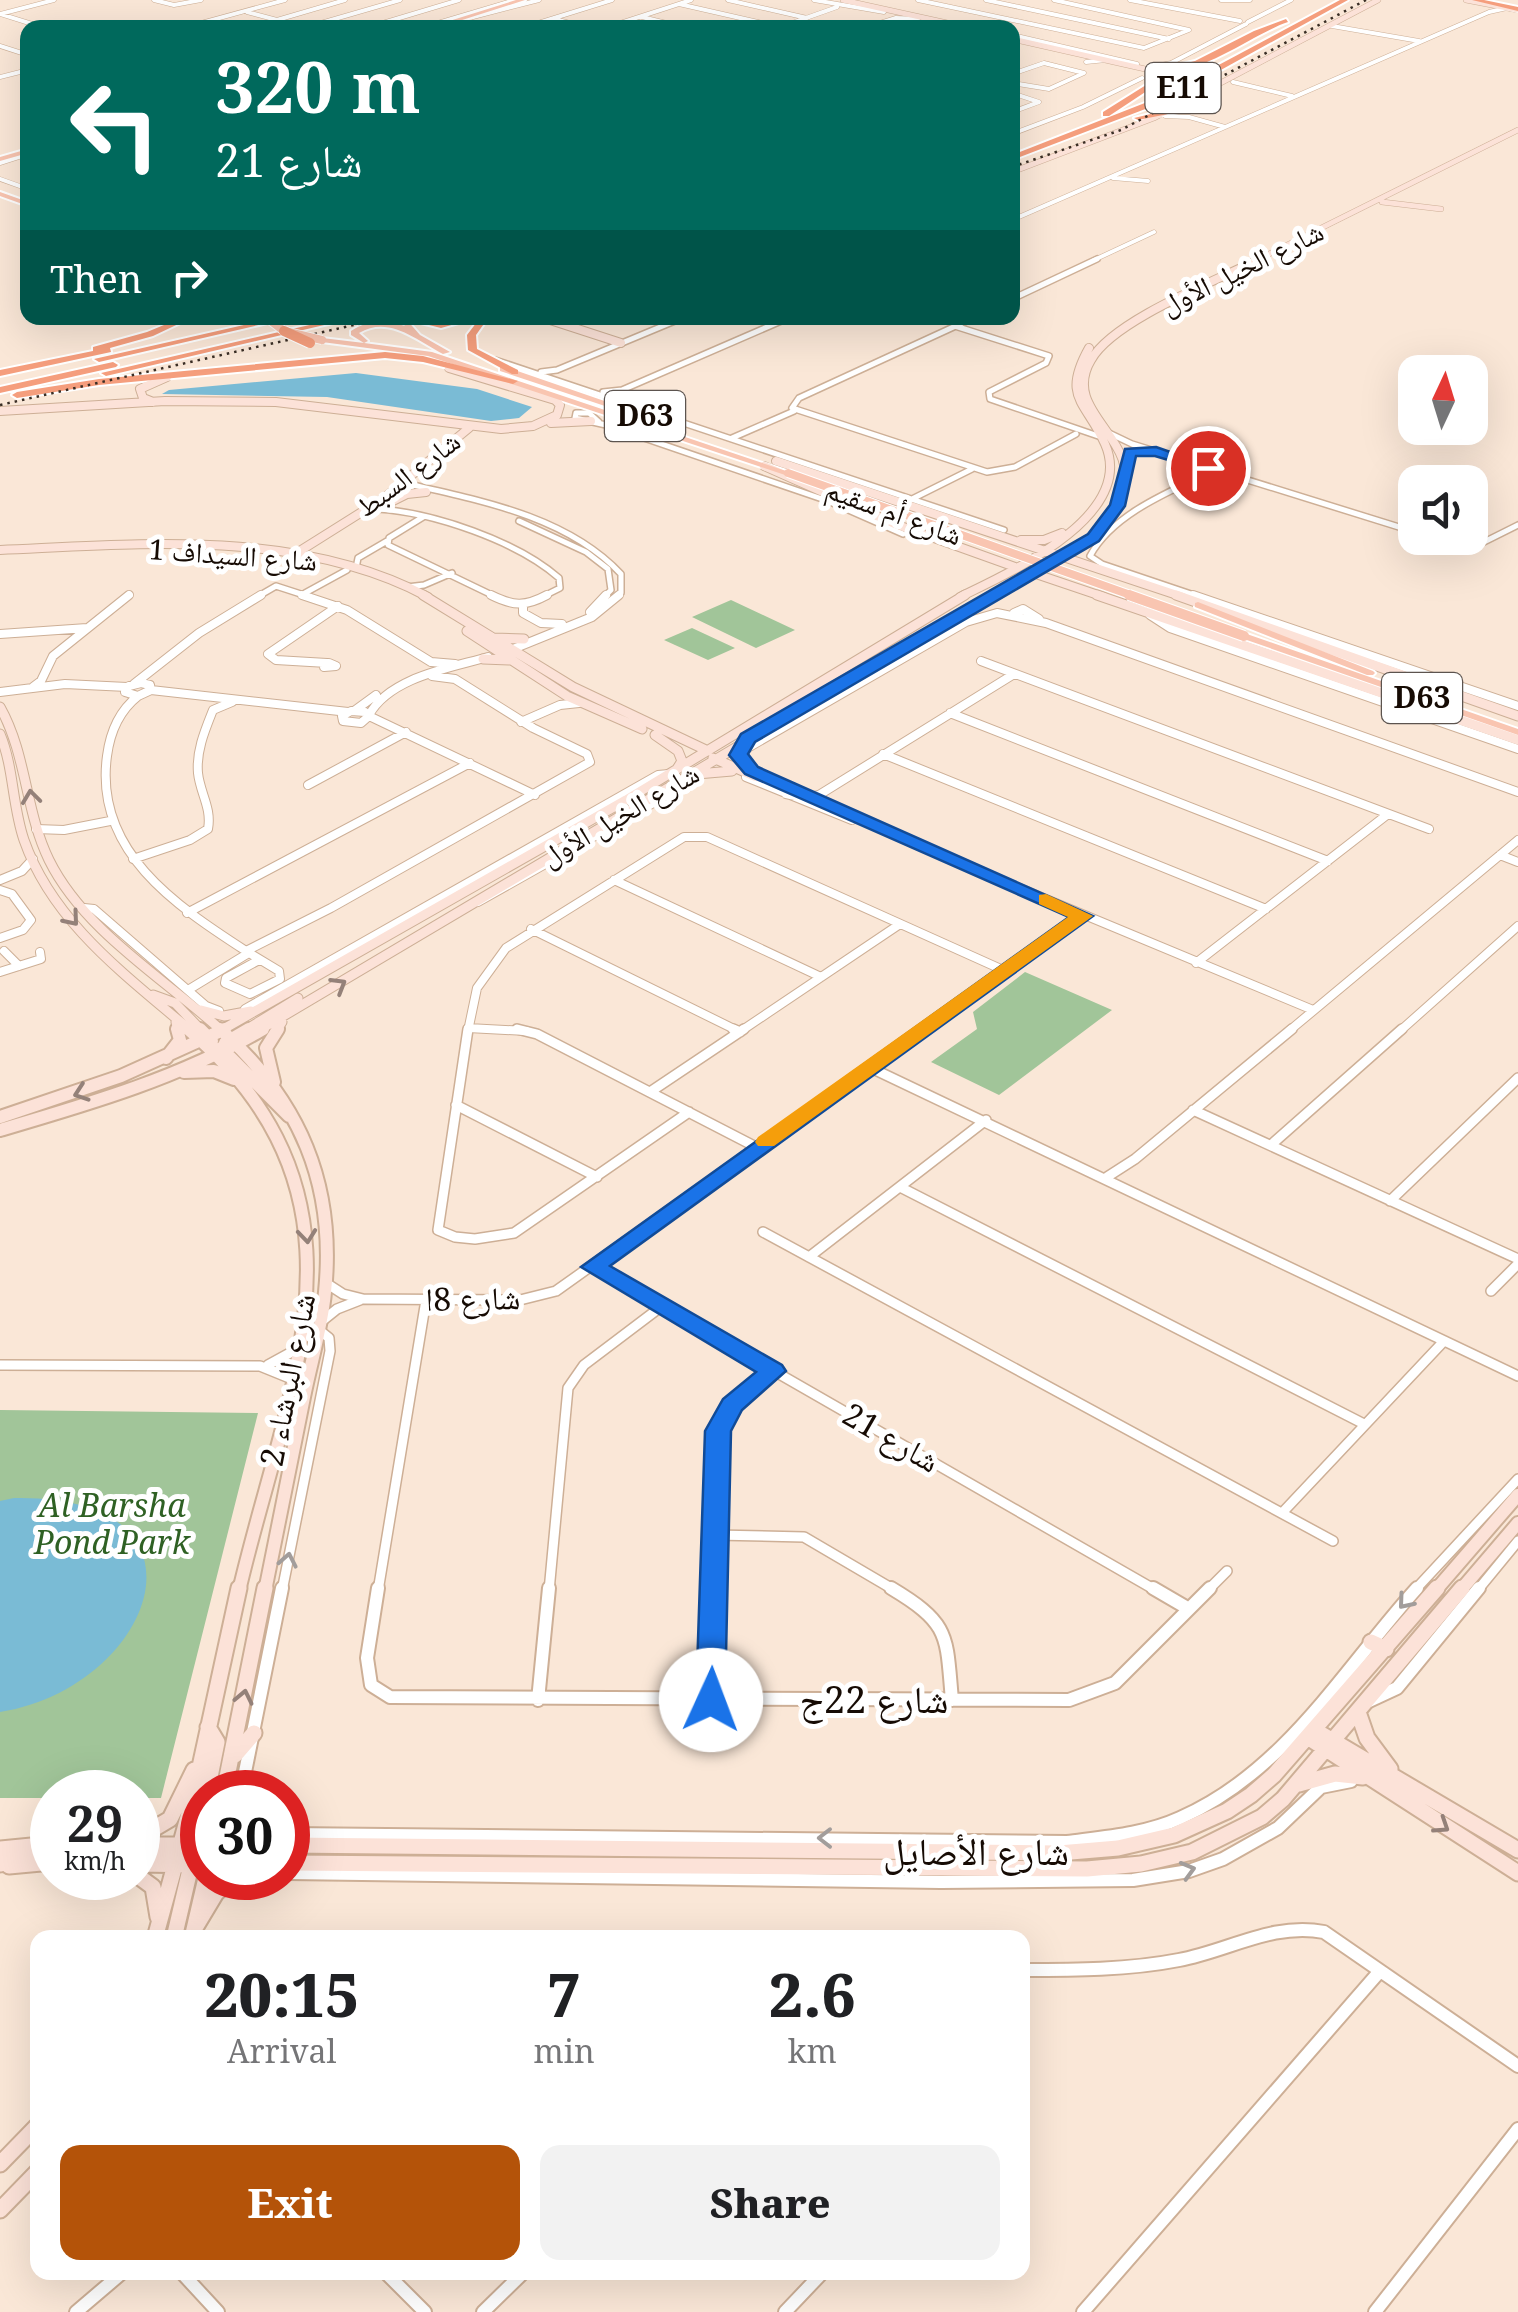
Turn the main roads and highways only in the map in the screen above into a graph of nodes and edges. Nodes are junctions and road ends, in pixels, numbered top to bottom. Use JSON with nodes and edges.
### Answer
{"nodes":[{"id":1,"x":518,"y":0,"type":"edge"},
{"id":2,"x":530,"y":0,"type":"edge"},
{"id":3,"x":1345,"y":0,"type":"edge"},
{"id":4,"x":1378,"y":0,"type":"edge"},
{"id":5,"x":1466,"y":0,"type":"edge"},
{"id":6,"x":1475,"y":0,"type":"edge"},
{"id":7,"x":1484,"y":0,"type":"edge"},
{"id":8,"x":839,"y":4,"type":"edge"},
{"id":9,"x":1327,"y":4,"type":"edge"},
{"id":10,"x":1495,"y":6,"type":"edge"},
{"id":11,"x":1516,"y":6,"type":"edge"},
{"id":12,"x":898,"y":15,"type":"junction"},
{"id":13,"x":470,"y":18,"type":"junction"},
{"id":14,"x":462,"y":20,"type":"edge"},
{"id":15,"x":463,"y":20,"type":"edge"},
{"id":16,"x":923,"y":20,"type":"edge"},
{"id":17,"x":933,"y":20,"type":"edge"},
{"id":18,"x":934,"y":20,"type":"edge"},
{"id":19,"x":1286,"y":21,"type":"junction"},
{"id":20,"x":1020,"y":38,"type":"edge"},
{"id":21,"x":1020,"y":39,"type":"edge"},
{"id":22,"x":1308,"y":40,"type":"junction"},
{"id":23,"x":1186,"y":56,"type":"road end"},
{"id":24,"x":1132,"y":63,"type":"junction"},
{"id":25,"x":1194,"y":63,"type":"junction"},
{"id":26,"x":1163,"y":73,"type":"junction"},
{"id":27,"x":1142,"y":78,"type":"joint"},
{"id":28,"x":1179,"y":110,"type":"junction"},
{"id":29,"x":1106,"y":114,"type":"junction"},
{"id":30,"x":1156,"y":117,"type":"junction"},
{"id":31,"x":1518,"y":128,"type":"edge"},
{"id":32,"x":1020,"y":145,"type":"edge"},
{"id":33,"x":1048,"y":146,"type":"junction"},
{"id":34,"x":1020,"y":155,"type":"edge"},
{"id":35,"x":1020,"y":169,"type":"edge"},
{"id":36,"x":1398,"y":190,"type":"junction"},
{"id":37,"x":1416,"y":203,"type":"dead end"},
{"id":38,"x":1368,"y":206,"type":"junction"},
{"id":39,"x":1441,"y":209,"type":"dead end"},
{"id":40,"x":157,"y":325,"type":"edge"},
{"id":41,"x":170,"y":325,"type":"edge"},
{"id":42,"x":208,"y":325,"type":"edge"},
{"id":43,"x":226,"y":325,"type":"edge"},
{"id":44,"x":254,"y":325,"type":"edge"},
{"id":45,"x":276,"y":325,"type":"edge"},
{"id":46,"x":292,"y":325,"type":"edge"},
{"id":47,"x":319,"y":325,"type":"edge"},
{"id":48,"x":373,"y":325,"type":"edge"},
{"id":49,"x":385,"y":325,"type":"edge"},
{"id":50,"x":408,"y":325,"type":"edge"},
{"id":51,"x":478,"y":325,"type":"edge"},
{"id":52,"x":566,"y":325,"type":"edge"},
{"id":53,"x":284,"y":331,"type":"joint"},
{"id":54,"x":413,"y":333,"type":"junction"},
{"id":55,"x":180,"y":335,"type":"junction"},
{"id":56,"x":261,"y":338,"type":"junction"},
{"id":57,"x":316,"y":342,"type":"junction"},
{"id":58,"x":236,"y":343,"type":"junction"},
{"id":59,"x":621,"y":343,"type":"road end"},
{"id":60,"x":382,"y":345,"type":"junction"},
{"id":61,"x":371,"y":356,"type":"junction"},
{"id":62,"x":0,"y":371,"type":"edge"},
{"id":63,"x":206,"y":372,"type":"junction"},
{"id":64,"x":514,"y":376,"type":"junction"},
{"id":65,"x":0,"y":381,"type":"edge"},
{"id":66,"x":0,"y":395,"type":"edge"},
{"id":67,"x":17,"y":395,"type":"junction"},
{"id":68,"x":270,"y":402,"type":"junction"},
{"id":69,"x":193,"y":403,"type":"junction"},
{"id":70,"x":118,"y":406,"type":"junction"},
{"id":71,"x":215,"y":406,"type":"junction"},
{"id":72,"x":0,"y":412,"type":"edge"},
{"id":73,"x":591,"y":421,"type":"road end"},
{"id":74,"x":450,"y":429,"type":"junction"},
{"id":75,"x":470,"y":430,"type":"junction"},
{"id":76,"x":1107,"y":435,"type":"junction"},
{"id":77,"x":692,"y":441,"type":"junction"},
{"id":78,"x":451,"y":444,"type":"junction"},
{"id":79,"x":776,"y":461,"type":"junction"},
{"id":80,"x":764,"y":466,"type":"junction"},
{"id":81,"x":792,"y":471,"type":"junction"},
{"id":82,"x":748,"y":474,"type":"road end"},
{"id":83,"x":407,"y":486,"type":"junction"},
{"id":84,"x":779,"y":486,"type":"road end"},
{"id":85,"x":426,"y":492,"type":"road end"},
{"id":86,"x":1105,"y":493,"type":"junction"},
{"id":87,"x":844,"y":502,"type":"junction"},
{"id":88,"x":374,"y":510,"type":"junction"},
{"id":89,"x":1001,"y":533,"type":"junction"},
{"id":90,"x":1093,"y":537,"type":"junction"},
{"id":91,"x":944,"y":542,"type":"junction"},
{"id":92,"x":310,"y":544,"type":"junction"},
{"id":93,"x":270,"y":551,"type":"junction"},
{"id":94,"x":0,"y":552,"type":"edge"},
{"id":95,"x":298,"y":556,"type":"junction"},
{"id":96,"x":1051,"y":557,"type":"junction"},
{"id":97,"x":1029,"y":566,"type":"junction"},
{"id":98,"x":352,"y":569,"type":"junction"},
{"id":99,"x":1070,"y":585,"type":"junction"},
{"id":100,"x":1144,"y":587,"type":"junction"},
{"id":101,"x":990,"y":598,"type":"junction"},
{"id":102,"x":951,"y":602,"type":"junction"},
{"id":103,"x":1198,"y":604,"type":"junction"},
{"id":104,"x":944,"y":623,"type":"junction"},
{"id":105,"x":466,"y":630,"type":"junction"},
{"id":106,"x":1247,"y":634,"type":"junction"},
{"id":107,"x":1230,"y":639,"type":"junction"},
{"id":108,"x":487,"y":640,"type":"junction"},
{"id":109,"x":1318,"y":645,"type":"junction"},
{"id":110,"x":1342,"y":647,"type":"road end"},
{"id":111,"x":504,"y":651,"type":"junction"},
{"id":112,"x":534,"y":665,"type":"junction"},
{"id":113,"x":1326,"y":665,"type":"junction"},
{"id":114,"x":1370,"y":672,"type":"junction"},
{"id":115,"x":0,"y":705,"type":"edge"},
{"id":116,"x":1518,"y":716,"type":"edge"},
{"id":117,"x":756,"y":721,"type":"junction"},
{"id":118,"x":1518,"y":728,"type":"edge"},
{"id":119,"x":779,"y":730,"type":"road end"},
{"id":120,"x":0,"y":734,"type":"edge"},
{"id":121,"x":656,"y":734,"type":"junction"},
{"id":122,"x":670,"y":734,"type":"junction"},
{"id":123,"x":746,"y":739,"type":"junction"},
{"id":124,"x":1518,"y":740,"type":"edge"},
{"id":125,"x":709,"y":756,"type":"junction"},
{"id":126,"x":752,"y":770,"type":"road end"},
{"id":127,"x":732,"y":771,"type":"road end"},
{"id":128,"x":673,"y":772,"type":"junction"},
{"id":129,"x":687,"y":776,"type":"junction"},
{"id":130,"x":774,"y":780,"type":"road end"},
{"id":131,"x":657,"y":793,"type":"junction"},
{"id":132,"x":536,"y":853,"type":"junction"},
{"id":133,"x":513,"y":856,"type":"road end"},
{"id":134,"x":438,"y":900,"type":"road end"},
{"id":135,"x":432,"y":913,"type":"junction"},
{"id":136,"x":316,"y":980,"type":"junction"},
{"id":137,"x":150,"y":994,"type":"junction"},
{"id":138,"x":288,"y":996,"type":"junction"},
{"id":139,"x":190,"y":998,"type":"junction"},
{"id":140,"x":172,"y":1014,"type":"junction"},
{"id":141,"x":286,"y":1018,"type":"junction"},
{"id":142,"x":218,"y":1044,"type":"junction"},
{"id":143,"x":156,"y":1064,"type":"junction"},
{"id":144,"x":119,"y":1070,"type":"dead end"},
{"id":145,"x":170,"y":1074,"type":"junction"},
{"id":146,"x":242,"y":1083,"type":"junction"},
{"id":147,"x":276,"y":1086,"type":"junction"},
{"id":148,"x":105,"y":1099,"type":"junction"},
{"id":149,"x":0,"y":1117,"type":"edge"},
{"id":150,"x":294,"y":1119,"type":"junction"},
{"id":151,"x":0,"y":1130,"type":"edge"},
{"id":152,"x":292,"y":1174,"type":"junction"},
{"id":153,"x":280,"y":1188,"type":"dead end"},
{"id":154,"x":1518,"y":1496,"type":"edge"},
{"id":155,"x":1518,"y":1522,"type":"edge"},
{"id":156,"x":1362,"y":1707,"type":"junction"},
{"id":157,"x":208,"y":1727,"type":"junction"},
{"id":158,"x":254,"y":1733,"type":"road end"},
{"id":159,"x":1312,"y":1734,"type":"junction"},
{"id":160,"x":1331,"y":1746,"type":"junction"},
{"id":161,"x":232,"y":1758,"type":"junction"},
{"id":162,"x":200,"y":1762,"type":"junction"},
{"id":163,"x":199,"y":1770,"type":"edge"},
{"id":164,"x":211,"y":1770,"type":"edge"},
{"id":165,"x":229,"y":1770,"type":"edge"},
{"id":166,"x":1374,"y":1782,"type":"junction"},
{"id":167,"x":1408,"y":1784,"type":"junction"},
{"id":168,"x":1296,"y":1785,"type":"junction"},
{"id":169,"x":160,"y":1829,"type":"edge"},
{"id":170,"x":310,"y":1845,"type":"edge"},
{"id":171,"x":30,"y":1846,"type":"edge"},
{"id":172,"x":354,"y":1846,"type":"junction"},
{"id":173,"x":0,"y":1849,"type":"edge"},
{"id":174,"x":310,"y":1849,"type":"edge"},
{"id":175,"x":1518,"y":1850,"type":"edge"},
{"id":176,"x":30,"y":1855,"type":"edge"},
{"id":177,"x":310,"y":1863,"type":"edge"},
{"id":178,"x":30,"y":1864,"type":"edge"},
{"id":179,"x":0,"y":1866,"type":"edge"},
{"id":180,"x":1518,"y":1873,"type":"edge"},
{"id":181,"x":180,"y":1884,"type":"edge"},
{"id":182,"x":158,"y":1900,"type":"edge"},
{"id":183,"x":183,"y":1900,"type":"edge"},
{"id":184,"x":201,"y":1900,"type":"edge"},
{"id":185,"x":212,"y":1900,"type":"edge"},
{"id":186,"x":156,"y":1930,"type":"edge"},
{"id":187,"x":158,"y":1930,"type":"edge"},
{"id":188,"x":176,"y":1930,"type":"edge"},
{"id":189,"x":195,"y":1930,"type":"edge"},
{"id":190,"x":196,"y":1930,"type":"edge"},
{"id":191,"x":30,"y":2133,"type":"edge"},
{"id":192,"x":0,"y":2164,"type":"edge"},
{"id":193,"x":30,"y":2181,"type":"edge"},
{"id":194,"x":0,"y":2210,"type":"edge"}],
"edges":[{"from":1,"to":13,"type":"main road"},
{"from":2,"to":13,"type":"main road"},
{"from":3,"to":9,"type":"highway","number":"E11"},
{"from":4,"to":22,"type":"main road"},
{"from":5,"to":10,"type":"main road"},
{"from":6,"to":11,"type":"highway"},
{"from":7,"to":10,"type":"main road"},
{"from":8,"to":12,"type":"main road"},
{"from":8,"to":18,"type":"main road"},
{"from":9,"to":19,"type":"highway","number":"E11"},
{"from":9,"to":22,"type":"highway"},
{"from":9,"to":33,"type":"highway","number":"E11"},
{"from":10,"to":11,"type":"main road"},
{"from":12,"to":16,"type":"main road"},
{"from":12,"to":17,"type":"main road"},
{"from":13,"to":14,"type":"main road"},
{"from":13,"to":15,"type":"main road"},
{"from":19,"to":25,"type":"highway"},
{"from":19,"to":29,"type":"highway","number":"E11"},
{"from":20,"to":24,"type":"main road"},
{"from":21,"to":24,"type":"main road"},
{"from":22,"to":28,"type":"main road"},
{"from":23,"to":25,"type":"highway"},
{"from":24,"to":26,"type":"main road"},
{"from":24,"to":26,"type":"main road"},
{"from":24,"to":27,"type":"main road"},
{"from":25,"to":26,"type":"highway"},
{"from":26,"to":27,"type":"highway"},
{"from":26,"to":29,"type":"highway"},
{"from":28,"to":30,"type":"highway"},
{"from":28,"to":30,"type":"main road"},
{"from":29,"to":32,"type":"highway","number":"E11"},
{"from":30,"to":33,"type":"highway"},
{"from":30,"to":35,"type":"main road"},
{"from":31,"to":36,"type":"main road","name":"شارع الخيل الأول"},
{"from":31,"to":76,"type":"main road","name":"شارع الخيل الأول"},
{"from":33,"to":34,"type":"highway","number":"E11"},
{"from":36,"to":37,"type":"main road"},
{"from":36,"to":38,"type":"main road","name":"شارع الخيل الأول"},
{"from":38,"to":39,"type":"main road"},
{"from":38,"to":76,"type":"main road","name":"شارع الخيل الأول"},
{"from":40,"to":62,"type":"highway"},
{"from":41,"to":62,"type":"highway"},
{"from":42,"to":55,"type":"highway"},
{"from":43,"to":55,"type":"highway"},
{"from":44,"to":65,"type":"highway"},
{"from":45,"to":53,"type":"main road","bridge":true},
{"from":46,"to":66,"type":"highway"},
{"from":47,"to":56,"type":"highway"},
{"from":48,"to":60,"type":"main road"},
{"from":49,"to":54,"type":"main road"},
{"from":50,"to":54,"type":"main road","name":"شارع أم سقيم","number":"D63"},
{"from":51,"to":64,"type":"highway"},
{"from":52,"to":59,"type":"main road"},
{"from":53,"to":57,"type":"highway","bridge":true},
{"from":54,"to":64,"type":"main road","name":"شارع أم سقيم","number":"D63"},
{"from":55,"to":62,"type":"highway"},
{"from":56,"to":57,"type":"highway"},
{"from":56,"to":58,"type":"highway"},
{"from":57,"to":60,"type":"main road","name":"شارع أم سقيم","number":"D63"},
{"from":58,"to":66,"type":"highway"},
{"from":58,"to":67,"type":"highway"},
{"from":60,"to":64,"type":"main road","name":"شارع أم سقيم","number":"D63"},
{"from":61,"to":63,"type":"highway"},
{"from":61,"to":64,"type":"highway"},
{"from":61,"to":75,"type":"main road","name":"شارع السبط"},
{"from":63,"to":67,"type":"highway"},
{"from":63,"to":69,"type":"main road"},
{"from":64,"to":77,"type":"main road","name":"شارع أم سقيم","number":"D63"},
{"from":64,"to":79,"type":"main road","name":"شارع أم سقيم","number":"D63"},
{"from":66,"to":67,"type":"highway"},
{"from":68,"to":69,"type":"main road"},
{"from":68,"to":71,"type":"main road"},
{"from":68,"to":75,"type":"main road"},
{"from":69,"to":70,"type":"main road"},
{"from":70,"to":71,"type":"main road"},
{"from":70,"to":72,"type":"main road"},
{"from":71,"to":74,"type":"main road"},
{"from":73,"to":75,"type":"main road"},
{"from":74,"to":75,"type":"main road"},
{"from":74,"to":78,"type":"main road"},
{"from":75,"to":78,"type":"main road","name":"شارع السبط"},
{"from":75,"to":83,"type":"main road","name":"شارع السبط"},
{"from":76,"to":86,"type":"main road","name":"شارع الخيل الأول"},
{"from":76,"to":90,"type":"main road","name":"شارع الخيل الأول"},
{"from":77,"to":80,"type":"main road","name":"شارع أم سقيم","number":"D63"},
{"from":77,"to":82,"type":"main road"},
{"from":78,"to":83,"type":"main road","name":"شارع السبط"},
{"from":79,"to":81,"type":"main road","name":"شارع أم سقيم","number":"D63"},
{"from":79,"to":89,"type":"main road"},
{"from":80,"to":81,"type":"main road","name":"شارع أم سقيم","number":"D63"},
{"from":80,"to":87,"type":"main road"},
{"from":81,"to":106,"type":"main road","name":"شارع أم سقيم","number":"D63","bridge":true},
{"from":83,"to":88,"type":"main road","name":"شارع السبط"},
{"from":83,"to":92,"type":"main road","name":"شارع السبط"},
{"from":84,"to":87,"type":"main road"},
{"from":85,"to":88,"type":"main road"},
{"from":86,"to":89,"type":"main road"},
{"from":86,"to":96,"type":"main road"},
{"from":87,"to":91,"type":"main road"},
{"from":88,"to":95,"type":"main road","name":"شارع السبط"},
{"from":89,"to":96,"type":"main road"},
{"from":90,"to":96,"type":"main road"},
{"from":90,"to":100,"type":"main road"},
{"from":91,"to":97,"type":"main road"},
{"from":91,"to":102,"type":"main road"},
{"from":92,"to":93,"type":"main road"},
{"from":92,"to":95,"type":"main road","name":"شارع السبط"},
{"from":93,"to":94,"type":"main road","name":"شارع السيداف 1"},
{"from":93,"to":95,"type":"main road","name":"شارع السيداف 1"},
{"from":94,"to":95,"type":"main road","name":"شارع السيداف 1"},
{"from":95,"to":98,"type":"main road","name":"شارع السيداف 1"},
{"from":96,"to":97,"type":"main road"},
{"from":96,"to":97,"type":"main road"},
{"from":96,"to":100,"type":"main road"},
{"from":97,"to":99,"type":"main road"},
{"from":97,"to":101,"type":"main road","name":"شارع الخيل الأول"},
{"from":97,"to":102,"type":"main road"},
{"from":97,"to":104,"type":"main road"},
{"from":98,"to":105,"type":"main road","name":"شارع السيداف 1"},
{"from":98,"to":108,"type":"main road","name":"شارع السيداف 1"},
{"from":99,"to":101,"type":"main road"},
{"from":99,"to":107,"type":"main road"},
{"from":100,"to":103,"type":"main road"},
{"from":101,"to":104,"type":"main road","name":"شارع الخيل الأول"},
{"from":102,"to":117,"type":"main road"},
{"from":103,"to":109,"type":"main road"},
{"from":103,"to":114,"type":"main road"},
{"from":104,"to":123,"type":"main road","name":"شارع الخيل الأول"},
{"from":105,"to":108,"type":"main road","name":"شارع السيداف 1"},
{"from":105,"to":111,"type":"main road"},
{"from":106,"to":113,"type":"main road","name":"شارع أم سقيم","number":"D63"},
{"from":106,"to":114,"type":"main road","name":"شارع أم سقيم","number":"D63"},
{"from":107,"to":113,"type":"main road"},
{"from":107,"to":124,"type":"main road"},
{"from":108,"to":111,"type":"main road","name":"شارع السيداف 1"},
{"from":108,"to":111,"type":"main road"},
{"from":108,"to":112,"type":"main road"},
{"from":109,"to":110,"type":"main road"},
{"from":109,"to":116,"type":"main road"},
{"from":111,"to":112,"type":"main road","name":"شارع السيداف 1"},
{"from":111,"to":121,"type":"main road","name":"شارع السيداف 1"},
{"from":112,"to":122,"type":"main road","name":"شارع السيداف 1"},
{"from":113,"to":118,"type":"main road","name":"شارع أم سقيم","number":"D63"},
{"from":114,"to":118,"type":"main road","name":"شارع أم سقيم","number":"D63"},
{"from":139,"to":115,"type":"main road","name":"شارع البرشاء 2","one_way":true},
{"from":117,"to":122,"type":"main road"},
{"from":117,"to":125,"type":"main road"},
{"from":119,"to":123,"type":"main road"},
{"from":120,"to":137,"type":"main road","name":"شارع البرشاء 2","one_way":true},
{"from":121,"to":125,"type":"main road","name":"شارع السيداف 1"},
{"from":121,"to":128,"type":"main road"},
{"from":122,"to":125,"type":"main road","name":"شارع السيداف 1"},
{"from":123,"to":125,"type":"main road","name":"شارع الخيل الأول"},
{"from":123,"to":126,"type":"main road"},
{"from":125,"to":128,"type":"main road","name":"شارع الخيل الأول"},
{"from":125,"to":129,"type":"main road","name":"شارع الخيل الأول"},
{"from":125,"to":130,"type":"main road"},
{"from":125,"to":131,"type":"main road"},
{"from":127,"to":129,"type":"main road"},
{"from":128,"to":132,"type":"main road","name":"شارع الخيل الأول"},
{"from":129,"to":131,"type":"main road","name":"شارع الخيل الأول"},
{"from":141,"to":131,"type":"main road","name":"شارع الخيل الأول","one_way":true},
{"from":132,"to":133,"type":"main road"},
{"from":132,"to":135,"type":"main road","name":"شارع الخيل الأول"},
{"from":134,"to":135,"type":"main road"},
{"from":135,"to":136,"type":"main road","name":"شارع الخيل الأول"},
{"from":136,"to":138,"type":"main road","name":"شارع الخيل الأول"},
{"from":136,"to":142,"type":"main road"},
{"from":137,"to":140,"type":"main road","name":"شارع البرشاء 2"},
{"from":137,"to":142,"type":"main road"},
{"from":138,"to":139,"type":"main road"},
{"from":138,"to":142,"type":"main road","name":"شارع الخيل الأول"},
{"from":139,"to":142,"type":"main road","name":"شارع البرشاء 2"},
{"from":140,"to":142,"type":"main road","name":"شارع البرشاء 2"},
{"from":140,"to":143,"type":"main road"},
{"from":141,"to":142,"type":"main road","name":"شارع الخيل الأول"},
{"from":141,"to":147,"type":"main road"},
{"from":142,"to":143,"type":"main road","name":"شارع الخيل الأول"},
{"from":142,"to":145,"type":"main road","name":"شارع الخيل الأول"},
{"from":142,"to":146,"type":"main road","name":"شارع البرشاء 2"},
{"from":142,"to":147,"type":"main road","name":"شارع البرشاء 2"},
{"from":142,"to":148,"type":"main road"},
{"from":142,"to":150,"type":"main road"},
{"from":143,"to":144,"type":"main road"},
{"from":143,"to":149,"type":"main road","name":"شارع الخيل الأول","one_way":true},
{"from":145,"to":146,"type":"main road"},
{"from":145,"to":148,"type":"main road","name":"شارع الخيل الأول"},
{"from":146,"to":152,"type":"main road","name":"شارع البرشاء 2"},
{"from":147,"to":150,"type":"main road","name":"شارع البرشاء 2"},
{"from":148,"to":151,"type":"main road","name":"شارع الخيل الأول"},
{"from":161,"to":150,"type":"main road","name":"شارع البرشاء 2","one_way":true},
{"from":152,"to":153,"type":"main road"},
{"from":152,"to":157,"type":"main road","name":"شارع البرشاء 2","one_way":true},
{"from":154,"to":159,"type":"main road","name":"شارع الأصايل","one_way":true},
{"from":155,"to":156,"type":"main road","name":"شارع الأصايل"},
{"from":156,"to":160,"type":"main road","name":"شارع الأصايل"},
{"from":156,"to":167,"type":"main road"},
{"from":157,"to":162,"type":"main road","name":"شارع البرشاء 2"},
{"from":157,"to":164,"type":"main road"},
{"from":158,"to":161,"type":"main road"},
{"from":159,"to":160,"type":"main road"},
{"from":159,"to":172,"type":"main road","name":"شارع الأصايل","one_way":true},
{"from":160,"to":166,"type":"main road"},
{"from":160,"to":167,"type":"main road"},
{"from":160,"to":168,"type":"main road","name":"شارع الأصايل"},
{"from":161,"to":165,"type":"main road","name":"شارع البرشاء 2"},
{"from":162,"to":163,"type":"main road","name":"شارع البرشاء 2"},
{"from":162,"to":169,"type":"main road"},
{"from":166,"to":168,"type":"main road"},
{"from":166,"to":180,"type":"main road","one_way":true},
{"from":167,"to":175,"type":"main road"},
{"from":168,"to":177,"type":"main road","name":"شارع الأصايل"},
{"from":170,"to":172,"type":"main road","name":"شارع الأصايل"},
{"from":171,"to":173,"type":"main road"},
{"from":172,"to":174,"type":"main road"},
{"from":176,"to":179,"type":"main road"},
{"from":178,"to":179,"type":"main road"},
{"from":181,"to":187,"type":"main road","name":"شارع البرشاء 2"},
{"from":182,"to":186,"type":"main road"},
{"from":183,"to":188,"type":"main road"},
{"from":184,"to":189,"type":"main road"},
{"from":185,"to":190,"type":"main road"},
{"from":191,"to":192,"type":"main road"},
{"from":193,"to":194,"type":"main road"}]}
